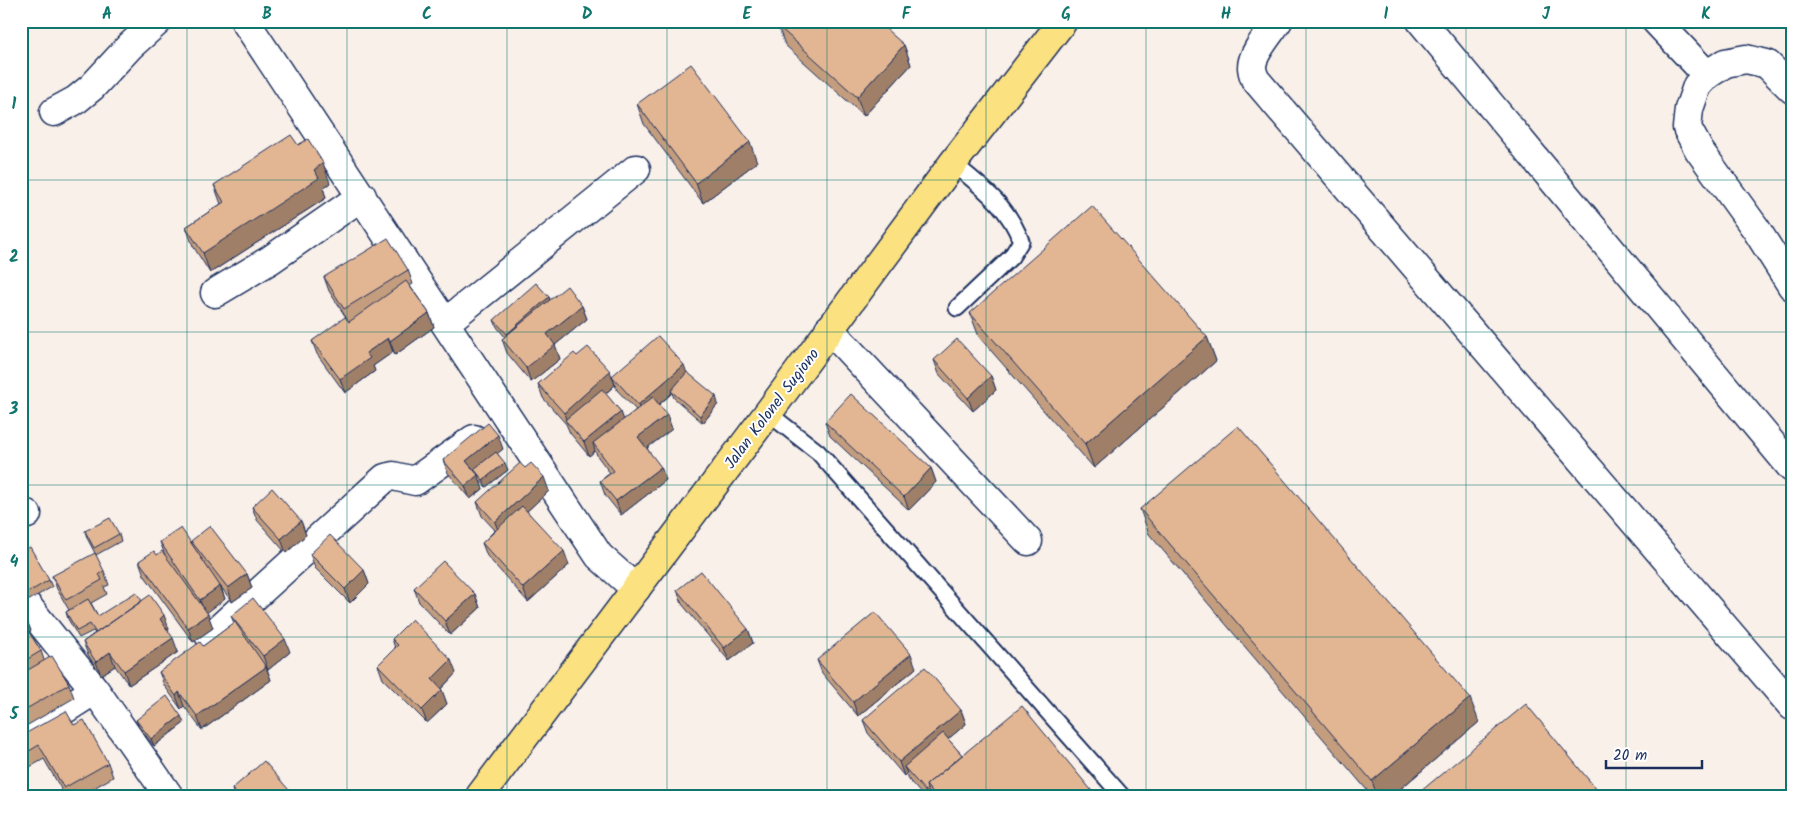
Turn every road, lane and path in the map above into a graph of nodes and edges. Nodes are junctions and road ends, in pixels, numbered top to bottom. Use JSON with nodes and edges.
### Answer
{"nodes":[{"id":1,"x":158,"y":21,"type":"edge"},
{"id":2,"x":246,"y":21,"type":"edge"},
{"id":3,"x":1063,"y":21,"type":"edge"},
{"id":4,"x":1278,"y":21,"type":"edge"},
{"id":5,"x":1421,"y":21,"type":"edge"},
{"id":6,"x":1656,"y":21,"type":"edge"},
{"id":7,"x":1708,"y":75,"type":"junction"},
{"id":8,"x":1792,"y":88,"type":"edge"},
{"id":9,"x":54,"y":112,"type":"dead end"},
{"id":10,"x":953,"y":163,"type":"junction"},
{"id":11,"x":636,"y":169,"type":"dead end"},
{"id":12,"x":362,"y":196,"type":"junction"},
{"id":13,"x":1792,"y":286,"type":"edge"},
{"id":14,"x":215,"y":293,"type":"dead end"},
{"id":15,"x":956,"y":308,"type":"dead end"},
{"id":16,"x":445,"y":323,"type":"junction"},
{"id":17,"x":829,"y":330,"type":"junction"},
{"id":18,"x":768,"y":413,"type":"junction"},
{"id":19,"x":506,"y":416,"type":"junction"},
{"id":20,"x":1792,"y":468,"type":"edge"},
{"id":21,"x":1028,"y":541,"type":"dead end"},
{"id":22,"x":636,"y":589,"type":"junction"},
{"id":23,"x":21,"y":598,"type":"edge"},
{"id":24,"x":210,"y":637,"type":"dead end"},
{"id":25,"x":95,"y":690,"type":"junction"},
{"id":26,"x":1792,"y":706,"type":"edge"},
{"id":27,"x":26,"y":734,"type":"edge"},
{"id":28,"x":169,"y":796,"type":"edge"},
{"id":29,"x":480,"y":796,"type":"edge"},
{"id":30,"x":1122,"y":796,"type":"edge"}],
"edges":[{"from":1,"to":9,"type":"street"},
{"from":2,"to":12,"type":"street"},
{"from":3,"to":10,"type":"main road","name":"Jalan Kolonel Sugiono"},
{"from":4,"to":26,"type":"street"},
{"from":5,"to":20,"type":"street"},
{"from":6,"to":7,"type":"street"},
{"from":7,"to":8,"type":"street"},
{"from":7,"to":13,"type":"street"},
{"from":10,"to":15,"type":"lane"},
{"from":10,"to":17,"type":"main road","name":"Jalan Kolonel Sugiono"},
{"from":11,"to":16,"type":"street"},
{"from":12,"to":14,"type":"street"},
{"from":12,"to":16,"type":"street"},
{"from":16,"to":19,"type":"street"},
{"from":17,"to":18,"type":"main road","name":"Jalan Kolonel Sugiono"},
{"from":17,"to":21,"type":"street"},
{"from":18,"to":22,"type":"main road","name":"Jalan Kolonel Sugiono"},
{"from":18,"to":30,"type":"lane"},
{"from":19,"to":22,"type":"street"},
{"from":19,"to":24,"type":"street"},
{"from":22,"to":29,"type":"main road","name":"Jalan Kolonel Sugiono"},
{"from":23,"to":25,"type":"street"},
{"from":25,"to":27,"type":"street"},
{"from":25,"to":28,"type":"street"}]}
